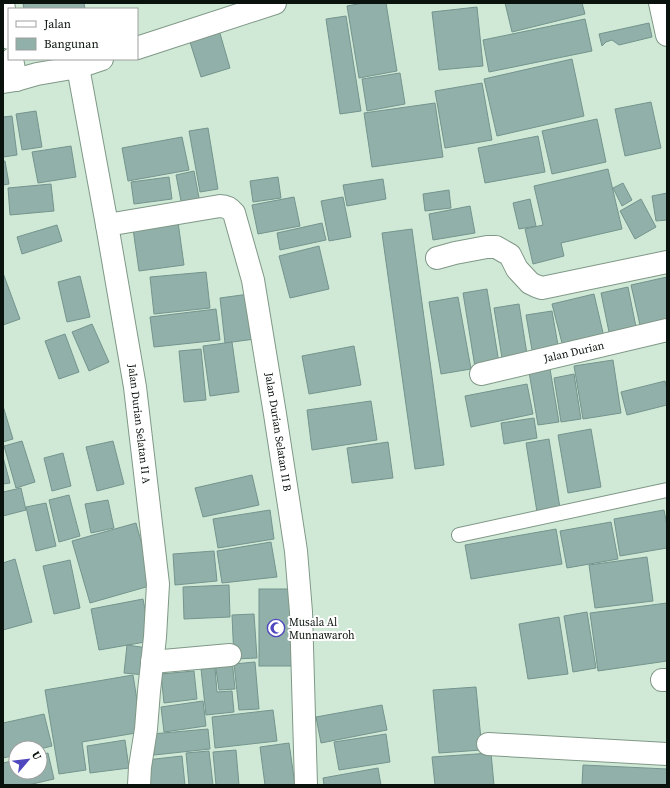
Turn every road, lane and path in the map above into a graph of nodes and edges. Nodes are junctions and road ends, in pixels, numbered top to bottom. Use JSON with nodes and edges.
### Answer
{"nodes":[{"id":1,"x":3,"y":3,"type":"edge"},
{"id":2,"x":272,"y":3,"type":"edge"},
{"id":3,"x":660,"y":3,"type":"edge"},
{"id":4,"x":8,"y":32,"type":"edge"},
{"id":5,"x":667,"y":35,"type":"edge"},
{"id":6,"x":138,"y":48,"type":"edge"},
{"id":7,"x":12,"y":60,"type":"edge"},
{"id":8,"x":99,"y":60,"type":"edge"},
{"id":9,"x":78,"y":67,"type":"junction"},
{"id":10,"x":9,"y":81,"type":"edge"},
{"id":11,"x":107,"y":225,"type":"junction"},
{"id":12,"x":437,"y":258,"type":"dead end"},
{"id":13,"x":667,"y":262,"type":"edge"},
{"id":14,"x":667,"y":330,"type":"edge"},
{"id":15,"x":481,"y":374,"type":"dead end"},
{"id":16,"x":667,"y":490,"type":"edge"},
{"id":17,"x":459,"y":535,"type":"dead end"},
{"id":18,"x":230,"y":654,"type":"dead end"},
{"id":19,"x":152,"y":662,"type":"junction"},
{"id":20,"x":488,"y":744,"type":"dead end"},
{"id":21,"x":667,"y":754,"type":"edge"},
{"id":22,"x":139,"y":785,"type":"edge"},
{"id":23,"x":306,"y":785,"type":"edge"}],
"edges":[{"from":1,"to":4,"type":"street"},
{"from":2,"to":6,"type":"street"},
{"from":3,"to":5,"type":"street"},
{"from":7,"to":10,"type":"street"},
{"from":8,"to":9,"type":"street"},
{"from":9,"to":10,"type":"street"},
{"from":9,"to":11,"type":"street","name":"Jalan Durian Selatan II A"},
{"from":11,"to":19,"type":"street","name":"Jalan Durian Selatan II A"},
{"from":11,"to":23,"type":"street","name":"Jalan Durian Selatan II B"},
{"from":12,"to":13,"type":"street"},
{"from":14,"to":15,"type":"street","name":"Jalan Durian"},
{"from":16,"to":17,"type":"lane"},
{"from":18,"to":19,"type":"street"},
{"from":19,"to":22,"type":"street","name":"Jalan Durian Selatan II A"},
{"from":20,"to":21,"type":"street"}]}
